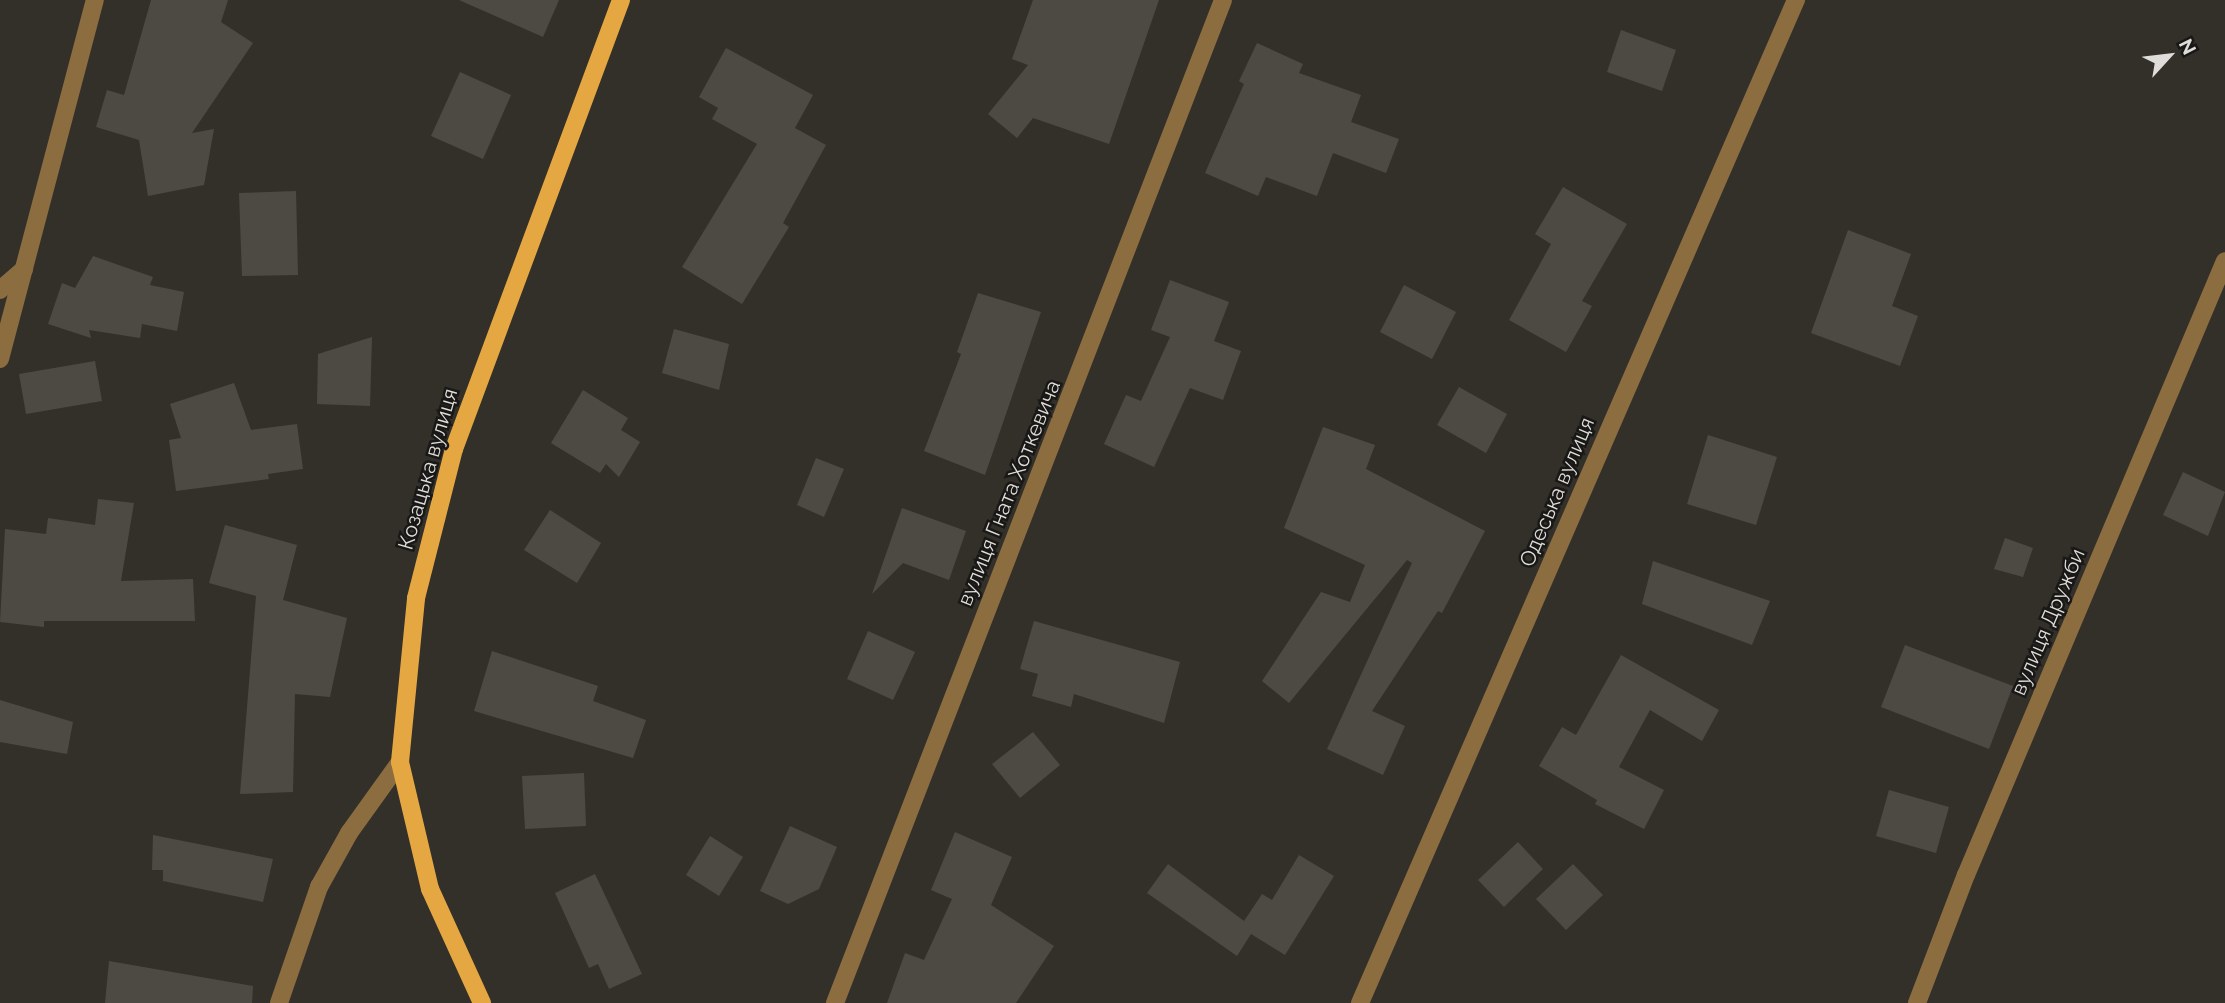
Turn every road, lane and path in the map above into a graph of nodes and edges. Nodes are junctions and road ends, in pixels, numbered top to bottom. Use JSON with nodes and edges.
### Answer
{"nodes":[{"id":1,"x":95,"y":0,"type":"edge"},
{"id":2,"x":621,"y":0,"type":"edge"},
{"id":3,"x":1223,"y":0,"type":"edge"},
{"id":4,"x":1796,"y":0,"type":"edge"},
{"id":5,"x":2225,"y":261,"type":"edge"},
{"id":6,"x":24,"y":269,"type":"junction"},
{"id":7,"x":0,"y":290,"type":"edge"},
{"id":8,"x":0,"y":359,"type":"edge"},
{"id":9,"x":400,"y":762,"type":"junction"},
{"id":10,"x":279,"y":1003,"type":"edge"},
{"id":11,"x":482,"y":1003,"type":"edge"},
{"id":12,"x":835,"y":1003,"type":"edge"},
{"id":13,"x":1360,"y":1003,"type":"edge"},
{"id":14,"x":1917,"y":1003,"type":"edge"}],
"edges":[{"from":1,"to":6,"type":"street"},
{"from":2,"to":9,"type":"main road","name":"Козацька вулиця"},
{"from":3,"to":12,"type":"street","name":"вулиця Гната Хоткевича"},
{"from":4,"to":13,"type":"street","name":"Одеська вулиця"},
{"from":5,"to":14,"type":"street","name":"вулиця Дружби"},
{"from":6,"to":7,"type":"street"},
{"from":6,"to":8,"type":"street"},
{"from":9,"to":10,"type":"street"},
{"from":9,"to":11,"type":"main road","name":"Козацька вулиця"}]}
